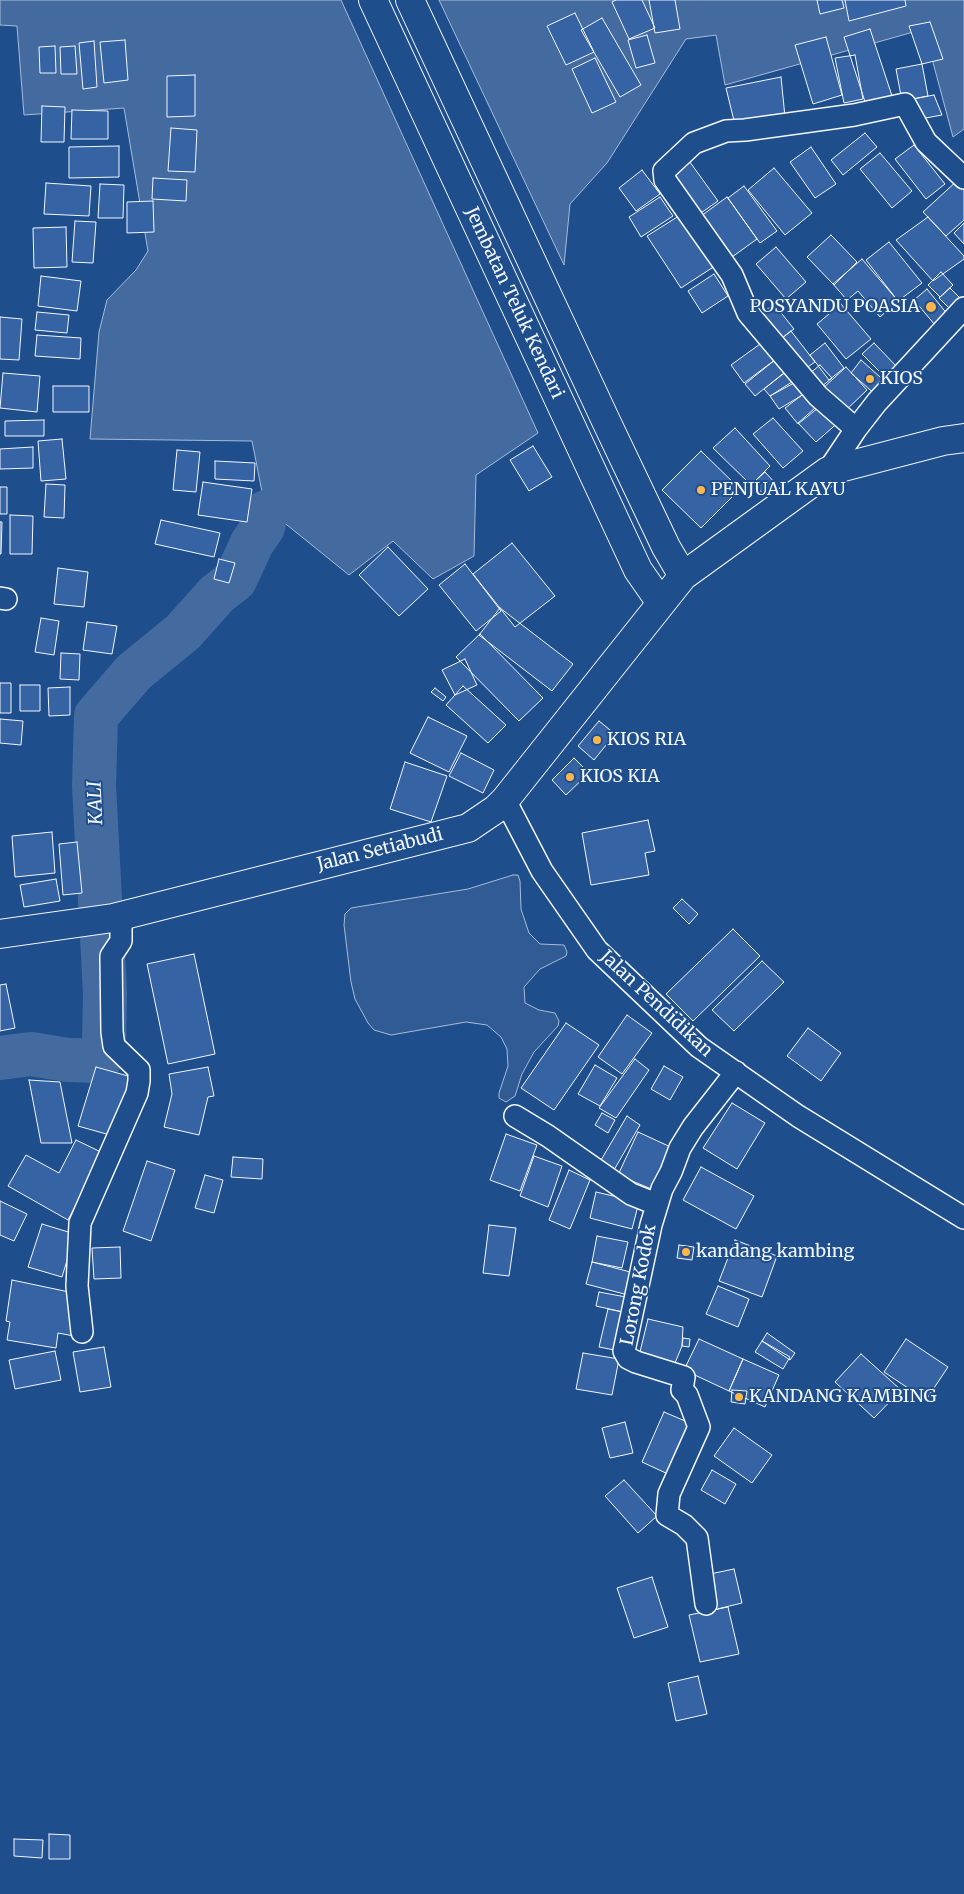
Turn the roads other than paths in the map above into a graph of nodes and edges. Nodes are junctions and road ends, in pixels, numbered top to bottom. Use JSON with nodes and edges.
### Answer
{"nodes":[{"id":1,"x":374,"y":0,"type":"edge"},
{"id":2,"x":410,"y":0,"type":"edge"},
{"id":3,"x":964,"y":178,"type":"edge"},
{"id":4,"x":964,"y":308,"type":"edge"},
{"id":5,"x":856,"y":429,"type":"junction"},
{"id":6,"x":964,"y":438,"type":"edge"},
{"id":7,"x":828,"y":471,"type":"junction"},
{"id":8,"x":683,"y":576,"type":"junction"},
{"id":9,"x":661,"y":602,"type":"junction"},
{"id":10,"x":506,"y":800,"type":"junction"},
{"id":11,"x":109,"y":918,"type":"junction"},
{"id":12,"x":0,"y":934,"type":"edge"},
{"id":13,"x":736,"y":1072,"type":"junction"},
{"id":14,"x":516,"y":1116,"type":"dead end"},
{"id":15,"x":656,"y":1204,"type":"junction"},
{"id":16,"x":964,"y":1218,"type":"edge"},
{"id":17,"x":82,"y":1332,"type":"dead end"},
{"id":18,"x":706,"y":1604,"type":"dead end"}],
"edges":[{"from":1,"to":9,"type":"highway","name":"Jembatan Teluk Kendari"},
{"from":2,"to":8,"type":"highway","name":"Jembatan Teluk Kendari"},
{"from":3,"to":5,"type":"street"},
{"from":4,"to":5,"type":"street"},
{"from":5,"to":7,"type":"street"},
{"from":6,"to":7,"type":"highway"},
{"from":7,"to":8,"type":"highway","name":"Jalan Setiabudi"},
{"from":8,"to":9,"type":"highway","name":"Jalan Setiabudi"},
{"from":9,"to":10,"type":"highway","name":"Jalan Setiabudi"},
{"from":10,"to":11,"type":"highway","name":"Jalan Setiabudi"},
{"from":10,"to":13,"type":"street","name":"Jalan Pendidikan"},
{"from":11,"to":12,"type":"highway","name":"Jalan Setiabudi"},
{"from":11,"to":17,"type":"street"},
{"from":13,"to":15,"type":"street","name":"Lorong Kodok"},
{"from":13,"to":16,"type":"street","name":"Jalan Pendidikan"},
{"from":14,"to":15,"type":"street"},
{"from":15,"to":18,"type":"street","name":"Lorong Kodok"}]}
